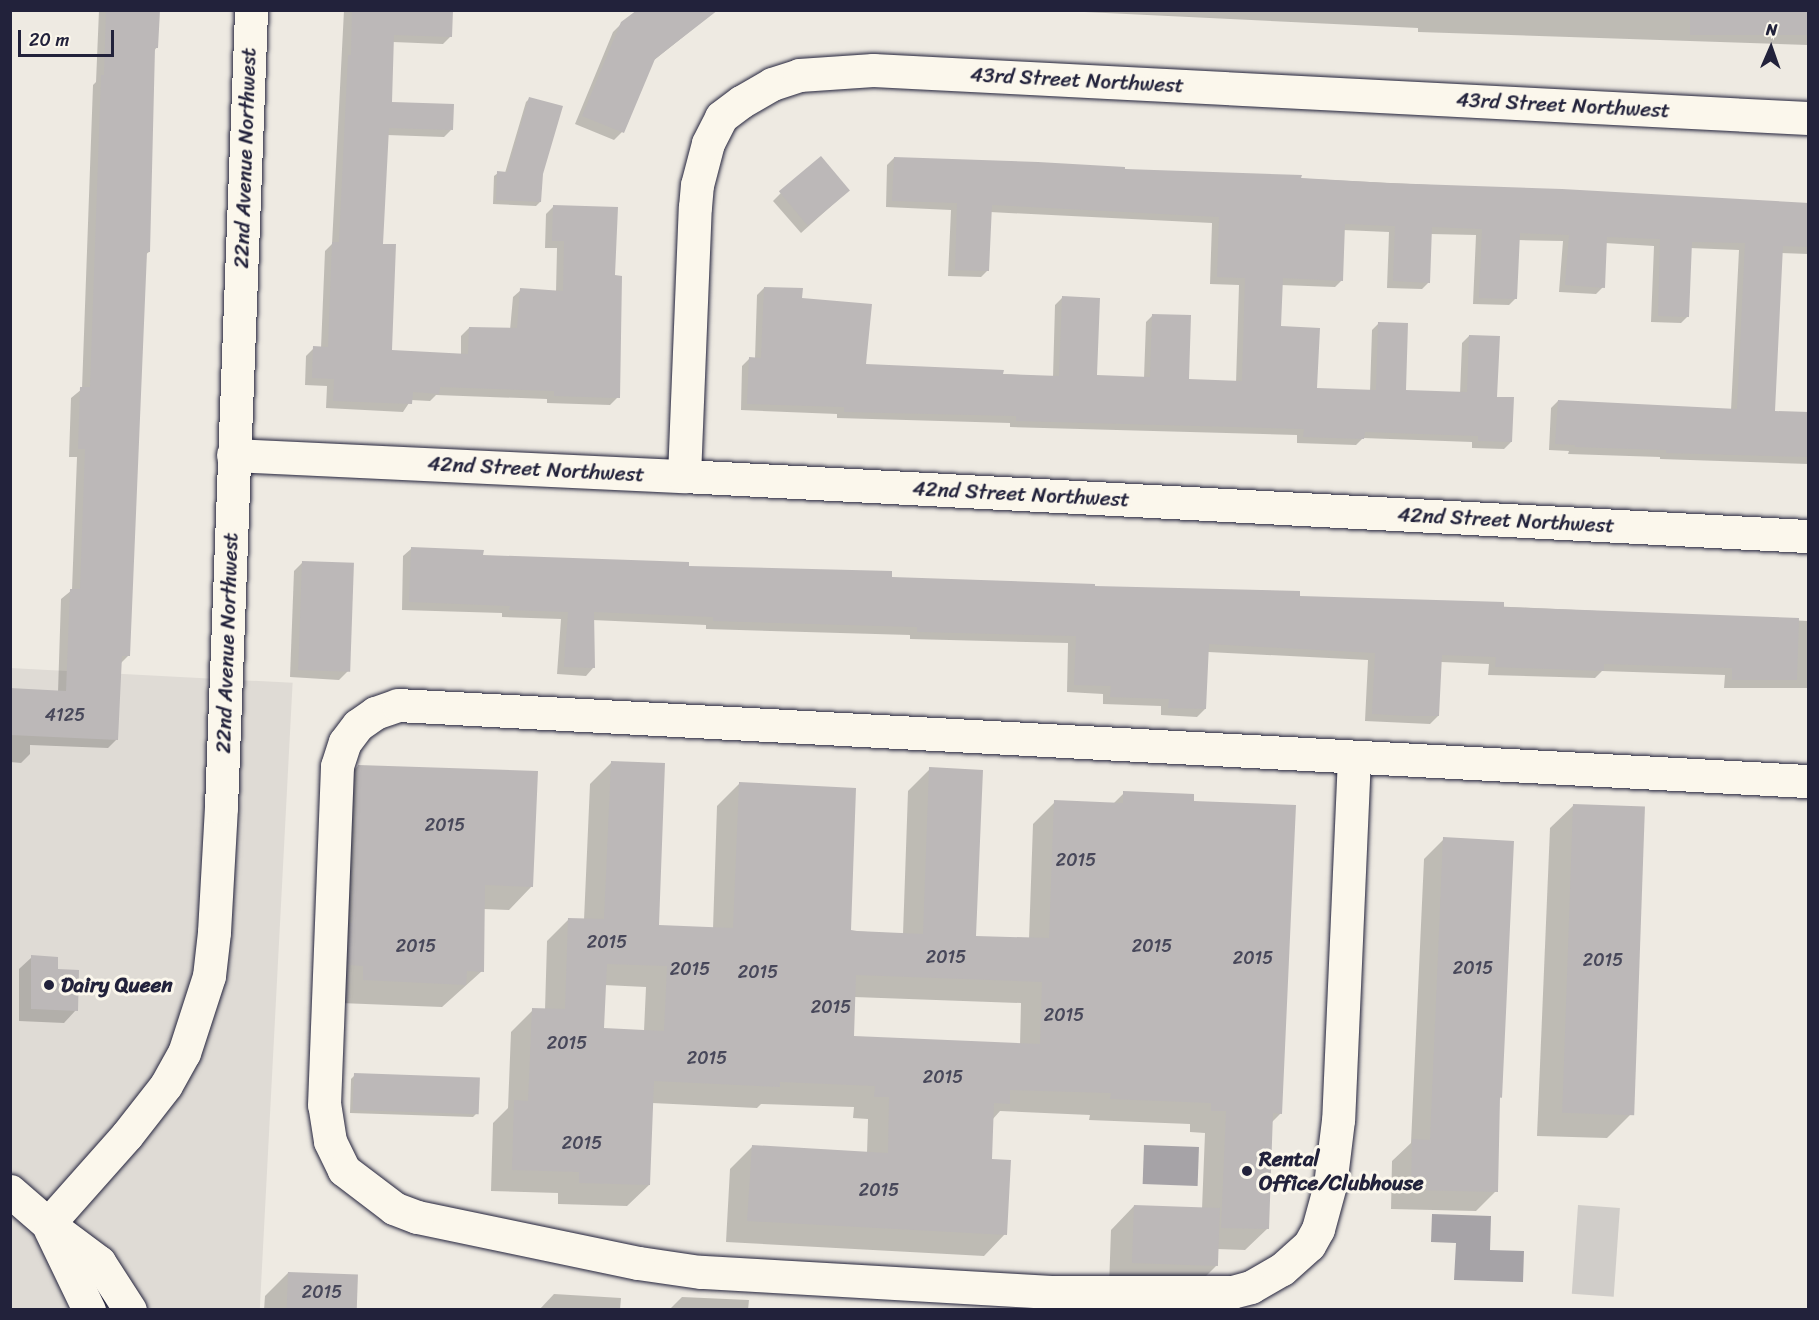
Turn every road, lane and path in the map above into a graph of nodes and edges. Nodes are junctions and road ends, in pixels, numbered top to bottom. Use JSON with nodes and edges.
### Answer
{"nodes":[{"id":1,"x":251,"y":10,"type":"edge"},
{"id":2,"x":1809,"y":118,"type":"edge"},
{"id":3,"x":233,"y":455,"type":"junction"},
{"id":4,"x":684,"y":476,"type":"junction"},
{"id":5,"x":1809,"y":536,"type":"edge"},
{"id":6,"x":1354,"y":757,"type":"junction"},
{"id":7,"x":1809,"y":781,"type":"edge"},
{"id":8,"x":10,"y":1191,"type":"edge"},
{"id":9,"x":48,"y":1224,"type":"junction"},
{"id":10,"x":1179,"y":1301,"type":"edge"},
{"id":11,"x":88,"y":1310,"type":"edge"},
{"id":12,"x":130,"y":1310,"type":"edge"}],
"edges":[{"from":1,"to":3,"type":"street","name":"22nd Avenue Northwest"},
{"from":2,"to":4,"type":"street","name":"43rd Street Northwest"},
{"from":3,"to":4,"type":"street","name":"42nd Street Northwest"},
{"from":3,"to":9,"type":"street","name":"22nd Avenue Northwest"},
{"from":4,"to":5,"type":"street","name":"42nd Street Northwest"},
{"from":6,"to":7,"type":"street"},
{"from":6,"to":10,"type":"street"},
{"from":6,"to":10,"type":"street"},
{"from":8,"to":9,"type":"street"},
{"from":9,"to":11,"type":"street"},
{"from":9,"to":12,"type":"street"}]}
